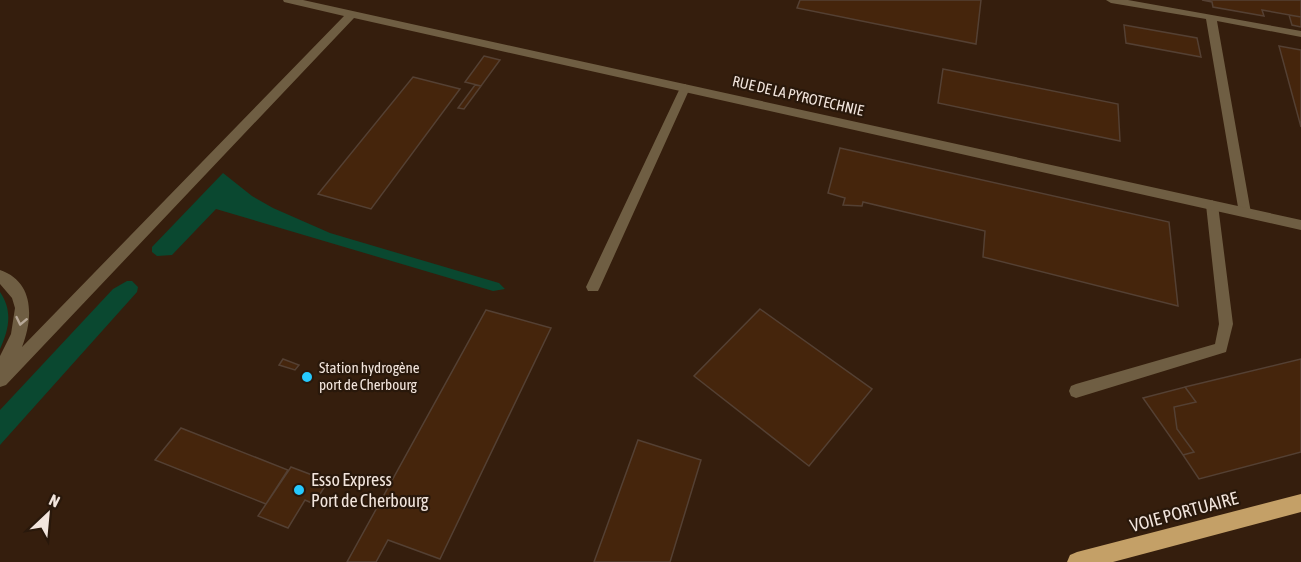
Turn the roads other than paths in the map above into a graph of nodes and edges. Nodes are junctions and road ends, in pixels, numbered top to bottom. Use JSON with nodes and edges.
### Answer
{"nodes":[{"id":1,"x":288,"y":0,"type":"edge"},
{"id":2,"x":1111,"y":0,"type":"edge"},
{"id":3,"x":352,"y":14,"type":"junction"},
{"id":4,"x":1211,"y":17,"type":"junction"},
{"id":5,"x":1301,"y":34,"type":"edge"},
{"id":6,"x":685,"y":88,"type":"junction"},
{"id":7,"x":1212,"y":205,"type":"junction"},
{"id":8,"x":1245,"y":213,"type":"junction"},
{"id":9,"x":1301,"y":225,"type":"edge"},
{"id":10,"x":0,"y":276,"type":"edge"},
{"id":11,"x":593,"y":286,"type":"dead end"},
{"id":12,"x":0,"y":372,"type":"edge"},
{"id":13,"x":0,"y":380,"type":"edge"},
{"id":14,"x":1076,"y":391,"type":"dead end"},
{"id":15,"x":1301,"y":503,"type":"edge"},
{"id":16,"x":1077,"y":562,"type":"edge"}],
"edges":[{"from":1,"to":3,"type":"street","name":"RUE DE LA PYROTECHNIE"},
{"from":2,"to":4,"type":"lane"},
{"from":3,"to":6,"type":"street","name":"RUE DE LA PYROTECHNIE"},
{"from":3,"to":13,"type":"street"},
{"from":4,"to":5,"type":"lane"},
{"from":4,"to":8,"type":"lane"},
{"from":6,"to":7,"type":"street","name":"RUE DE LA PYROTECHNIE"},
{"from":6,"to":11,"type":"lane"},
{"from":7,"to":8,"type":"street","name":"RUE DE LA PYROTECHNIE"},
{"from":7,"to":14,"type":"lane"},
{"from":8,"to":9,"type":"street","name":"RUE DE LA PYROTECHNIE"},
{"from":10,"to":12,"type":"street","one_way":true},
{"from":15,"to":16,"type":"main road","name":"VOIE PORTUAIRE"}]}
